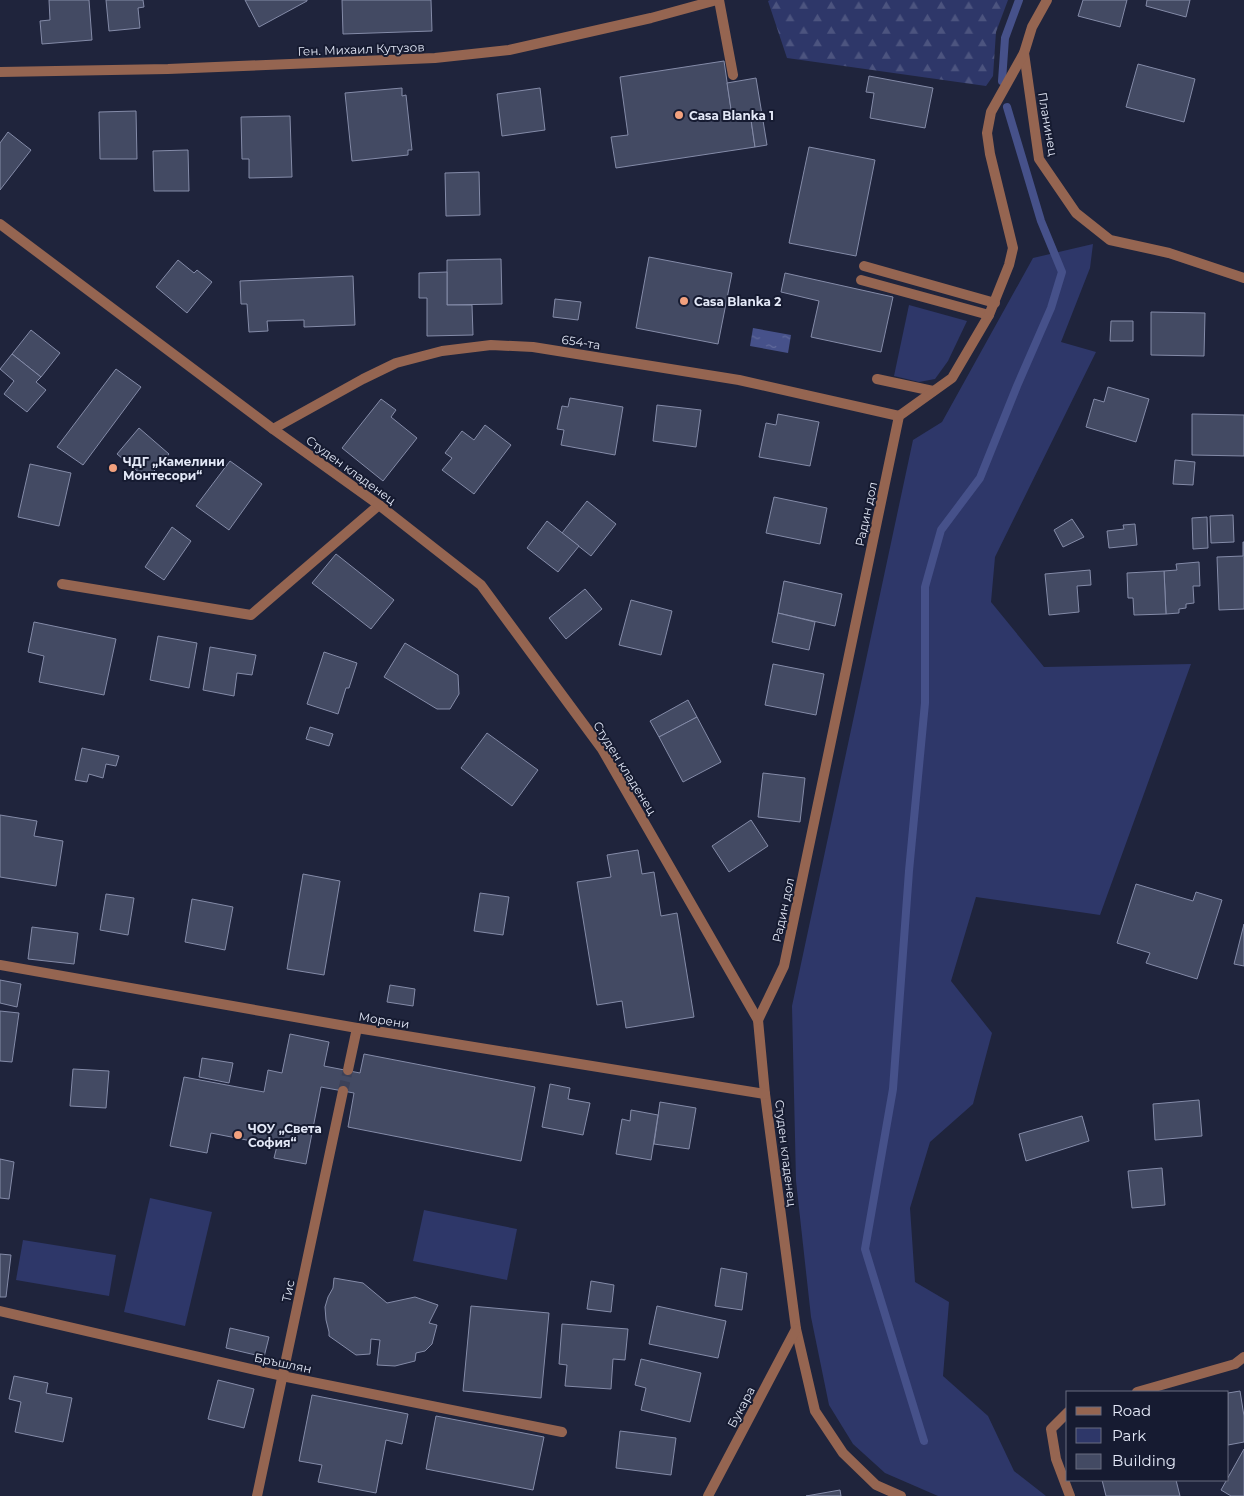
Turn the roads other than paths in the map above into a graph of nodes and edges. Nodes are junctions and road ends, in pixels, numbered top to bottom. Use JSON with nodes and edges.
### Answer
{"nodes":[{"id":1,"x":718,"y":0,"type":"edge"},
{"id":2,"x":1047,"y":0,"type":"edge"},
{"id":3,"x":1024,"y":53,"type":"junction"},
{"id":4,"x":0,"y":72,"type":"edge"},
{"id":5,"x":733,"y":75,"type":"dead end"},
{"id":6,"x":0,"y":224,"type":"edge"},
{"id":7,"x":864,"y":266,"type":"dead end"},
{"id":8,"x":1244,"y":278,"type":"edge"},
{"id":9,"x":861,"y":280,"type":"dead end"},
{"id":10,"x":995,"y":303,"type":"junction"},
{"id":11,"x":989,"y":315,"type":"junction"},
{"id":12,"x":877,"y":379,"type":"dead end"},
{"id":13,"x":933,"y":391,"type":"junction"},
{"id":14,"x":899,"y":416,"type":"junction"},
{"id":15,"x":273,"y":430,"type":"junction"},
{"id":16,"x":379,"y":505,"type":"junction"},
{"id":17,"x":62,"y":584,"type":"dead end"},
{"id":18,"x":0,"y":965,"type":"edge"},
{"id":19,"x":758,"y":1020,"type":"junction"},
{"id":20,"x":357,"y":1028,"type":"junction"},
{"id":21,"x":348,"y":1070,"type":"tunnel mouth"},
{"id":22,"x":343,"y":1091,"type":"tunnel mouth"},
{"id":23,"x":765,"y":1094,"type":"junction"},
{"id":24,"x":0,"y":1311,"type":"edge"},
{"id":25,"x":796,"y":1329,"type":"junction"},
{"id":26,"x":1244,"y":1358,"type":"edge"},
{"id":27,"x":282,"y":1376,"type":"junction"},
{"id":28,"x":1140,"y":1391,"type":"edge"},
{"id":29,"x":1066,"y":1414,"type":"edge"},
{"id":30,"x":562,"y":1432,"type":"dead end"},
{"id":31,"x":876,"y":1485,"type":"junction"},
{"id":32,"x":257,"y":1496,"type":"edge"},
{"id":33,"x":708,"y":1496,"type":"edge"},
{"id":34,"x":877,"y":1496,"type":"edge"},
{"id":35,"x":901,"y":1496,"type":"edge"},
{"id":36,"x":1070,"y":1496,"type":"edge"}],
"edges":[{"from":1,"to":4,"type":"street","name":"Ген. Михаил Кутузов"},
{"from":1,"to":5,"type":"street"},
{"from":2,"to":3,"type":"street","name":"Планинец"},
{"from":3,"to":8,"type":"street","name":"Планинец"},
{"from":3,"to":10,"type":"street"},
{"from":6,"to":15,"type":"street","name":"Студен кладенец"},
{"from":7,"to":10,"type":"street"},
{"from":9,"to":11,"type":"street"},
{"from":10,"to":11,"type":"street"},
{"from":11,"to":13,"type":"street"},
{"from":12,"to":13,"type":"street"},
{"from":13,"to":14,"type":"street"},
{"from":14,"to":15,"type":"street","name":"654-та"},
{"from":14,"to":19,"type":"street","name":"Радин дол"},
{"from":15,"to":16,"type":"street","name":"Студен кладенец"},
{"from":16,"to":17,"type":"street"},
{"from":16,"to":19,"type":"street","name":"Студен кладенец"},
{"from":18,"to":20,"type":"street","name":"Морени"},
{"from":19,"to":23,"type":"street","name":"Студен кладенец"},
{"from":20,"to":21,"type":"street"},
{"from":20,"to":23,"type":"street","name":"Морени"},
{"from":22,"to":27,"type":"street","name":"Тис"},
{"from":23,"to":25,"type":"street","name":"Студен кладенец"},
{"from":24,"to":27,"type":"street","name":"Бръшлян"},
{"from":25,"to":31,"type":"street","name":"Студен кладенец"},
{"from":25,"to":33,"type":"street","name":"Букара"},
{"from":26,"to":28,"type":"street"},
{"from":27,"to":30,"type":"street","name":"Бръшлян"},
{"from":27,"to":32,"type":"street","name":"Тис"},
{"from":29,"to":36,"type":"street"},
{"from":31,"to":34,"type":"street"},
{"from":31,"to":35,"type":"street","name":"Студен кладенец"}]}
